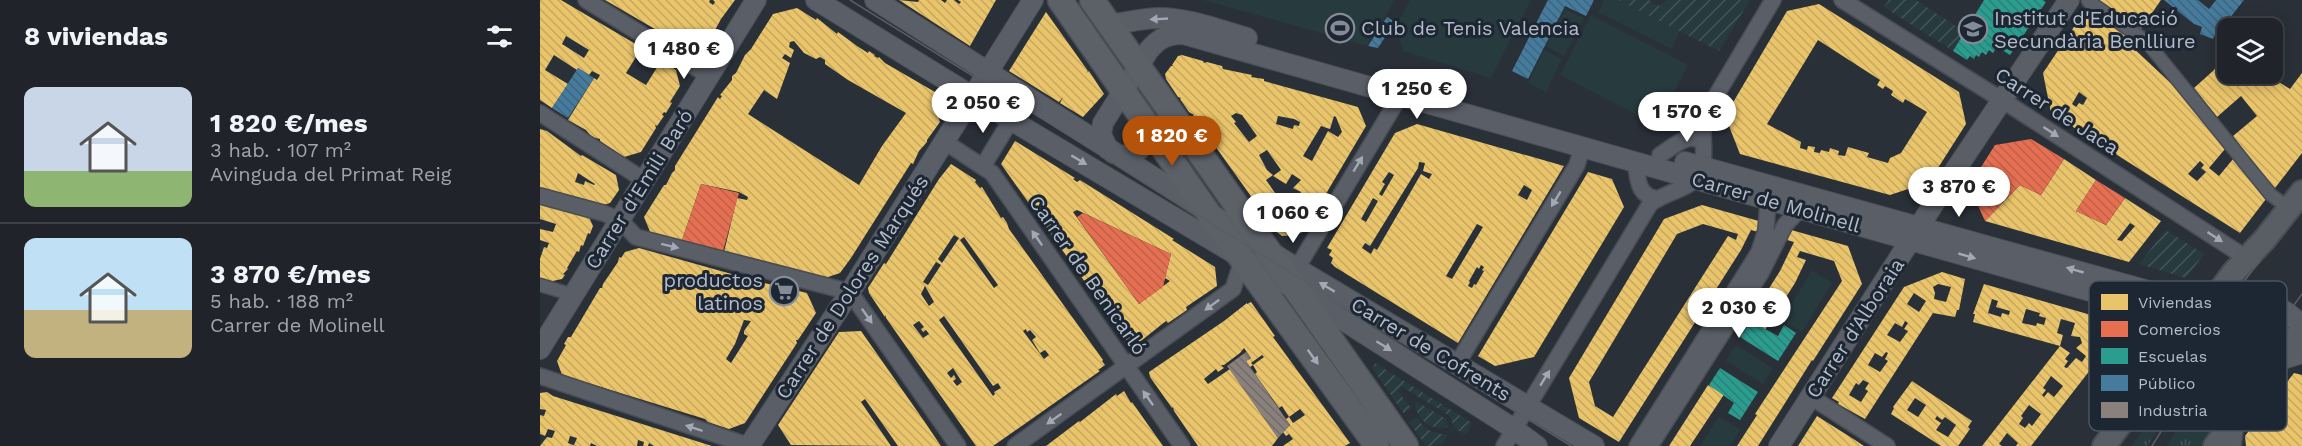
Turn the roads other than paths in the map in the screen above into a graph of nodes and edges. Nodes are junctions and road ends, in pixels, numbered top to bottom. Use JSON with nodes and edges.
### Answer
{"nodes":[{"id":1,"x":586,"y":0,"type":"edge"},
{"id":2,"x":756,"y":0,"type":"edge"},
{"id":3,"x":816,"y":0,"type":"edge"},
{"id":4,"x":875,"y":0,"type":"edge"},
{"id":5,"x":1034,"y":0,"type":"edge"},
{"id":6,"x":1060,"y":0,"type":"edge"},
{"id":7,"x":1092,"y":0,"type":"edge"},
{"id":8,"x":1773,"y":0,"type":"edge"},
{"id":9,"x":1842,"y":0,"type":"edge"},
{"id":10,"x":2078,"y":1,"type":"edge"},
{"id":11,"x":1108,"y":25,"type":"junction"},
{"id":12,"x":1138,"y":67,"type":"junction"},
{"id":13,"x":989,"y":73,"type":"junction"},
{"id":14,"x":709,"y":76,"type":"junction"},
{"id":15,"x":1382,"y":84,"type":"junction"},
{"id":16,"x":1124,"y":90,"type":"junction"},
{"id":17,"x":1422,"y":95,"type":"junction"},
{"id":18,"x":1400,"y":96,"type":"junction"},
{"id":19,"x":974,"y":97,"type":"junction"},
{"id":20,"x":2002,"y":100,"type":"junction"},
{"id":21,"x":540,"y":113,"type":"edge"},
{"id":22,"x":1011,"y":120,"type":"junction"},
{"id":23,"x":1152,"y":133,"type":"junction"},
{"id":24,"x":945,"y":142,"type":"junction"},
{"id":25,"x":1703,"y":143,"type":"junction"},
{"id":26,"x":1582,"y":147,"type":"junction"},
{"id":27,"x":1111,"y":151,"type":"junction"},
{"id":28,"x":1660,"y":155,"type":"junction"},
{"id":29,"x":1635,"y":162,"type":"junction"},
{"id":30,"x":983,"y":166,"type":"junction"},
{"id":31,"x":1699,"y":173,"type":"junction"},
{"id":32,"x":644,"y":180,"type":"junction"},
{"id":33,"x":540,"y":196,"type":"edge"},
{"id":34,"x":1657,"y":199,"type":"junction"},
{"id":35,"x":1768,"y":200,"type":"junction"},
{"id":36,"x":2296,"y":200,"type":"edge"},
{"id":37,"x":1800,"y":209,"type":"junction"},
{"id":38,"x":1209,"y":214,"type":"junction"},
{"id":39,"x":620,"y":220,"type":"junction"},
{"id":40,"x":1915,"y":234,"type":"junction"},
{"id":41,"x":1768,"y":248,"type":"junction"},
{"id":42,"x":1270,"y":252,"type":"junction"},
{"id":43,"x":1243,"y":258,"type":"junction"},
{"id":44,"x":2248,"y":259,"type":"junction"},
{"id":45,"x":1295,"y":280,"type":"junction"},
{"id":46,"x":2105,"y":281,"type":"edge"},
{"id":47,"x":2227,"y":281,"type":"edge"},
{"id":48,"x":540,"y":285,"type":"edge"},
{"id":49,"x":2089,"y":289,"type":"edge"},
{"id":50,"x":850,"y":292,"type":"junction"},
{"id":51,"x":573,"y":295,"type":"junction"},
{"id":52,"x":2287,"y":312,"type":"edge"},
{"id":53,"x":2302,"y":328,"type":"edge"},
{"id":54,"x":2287,"y":348,"type":"edge"},
{"id":55,"x":540,"y":349,"type":"edge"},
{"id":56,"x":2302,"y":353,"type":"edge"},
{"id":57,"x":2287,"y":357,"type":"edge"},
{"id":58,"x":1457,"y":364,"type":"junction"},
{"id":59,"x":1126,"y":367,"type":"junction"},
{"id":60,"x":540,"y":376,"type":"edge"},
{"id":61,"x":1811,"y":397,"type":"junction"},
{"id":62,"x":1527,"y":406,"type":"junction"},
{"id":63,"x":1514,"y":429,"type":"junction"},
{"id":64,"x":1655,"y":429,"type":"junction"},
{"id":65,"x":2116,"y":431,"type":"edge"},
{"id":66,"x":2228,"y":431,"type":"edge"},
{"id":67,"x":2235,"y":431,"type":"edge"},
{"id":68,"x":1370,"y":443,"type":"edge"},
{"id":69,"x":750,"y":446,"type":"edge"},
{"id":70,"x":958,"y":446,"type":"edge"},
{"id":71,"x":1015,"y":446,"type":"edge"},
{"id":72,"x":1182,"y":446,"type":"edge"},
{"id":73,"x":1406,"y":446,"type":"edge"},
{"id":74,"x":1504,"y":446,"type":"edge"},
{"id":75,"x":1537,"y":446,"type":"edge"},
{"id":76,"x":1594,"y":446,"type":"edge"},
{"id":77,"x":1637,"y":446,"type":"edge"},
{"id":78,"x":1650,"y":446,"type":"edge"},
{"id":79,"x":1779,"y":446,"type":"edge"},
{"id":80,"x":1887,"y":446,"type":"edge"},
{"id":81,"x":2104,"y":446,"type":"edge"},
{"id":82,"x":2215,"y":446,"type":"edge"},
{"id":83,"x":2233,"y":446,"type":"edge"}],
"edges":[{"from":1,"to":14,"type":"street"},
{"from":2,"to":14,"type":"street","name":"Carrer d'Emili Baró"},
{"from":3,"to":19,"type":"street","name":"Carrer de Cofrents"},
{"from":4,"to":13,"type":"street"},
{"from":5,"to":13,"type":"street","name":"Carrer de Dolores Marqués"},
{"from":6,"to":16,"type":"main road"},
{"from":7,"to":11,"type":"main road"},
{"from":8,"to":25,"type":"street"},
{"from":9,"to":20,"type":"street","name":"Carrer de Jaca"},
{"from":10,"to":20,"type":"street","name":"Carrer d'Alboraia"},
{"from":10,"to":36,"type":"street"},
{"from":11,"to":12,"type":"main road"},
{"from":15,"to":11,"type":"street","name":"Carrer de Molinell","one_way":true},
{"from":12,"to":15,"type":"street","name":"Carrer de Molinell"},
{"from":12,"to":16,"type":"street","name":"Carrer de Molinell"},
{"from":12,"to":42,"type":"main road"},
{"from":13,"to":19,"type":"street","name":"Carrer de Dolores Marqués"},
{"from":13,"to":27,"type":"street"},
{"from":14,"to":32,"type":"street","name":"Carrer d'Emili Baró"},
{"from":15,"to":17,"type":"street","name":"Carrer de Molinell"},
{"from":15,"to":18,"type":"street","name":"Carrer de Molinell"},
{"from":16,"to":23,"type":"main road"},
{"from":16,"to":27,"type":"street","name":"Carrer de Molinell"},
{"from":17,"to":18,"type":"street","name":"Carrer de Molinell"},
{"from":17,"to":26,"type":"street","name":"Carrer de Molinell"},
{"from":17,"to":28,"type":"street","name":"Carrer de Molinell"},
{"from":45,"to":18,"type":"street","one_way":true},
{"from":19,"to":22,"type":"street","name":"Carrer de Cofrents"},
{"from":19,"to":24,"type":"street","name":"Carrer de Dolores Marqués"},
{"from":20,"to":40,"type":"street","name":"Carrer d'Alboraia"},
{"from":20,"to":44,"type":"street","name":"Carrer de Jaca","one_way":true},
{"from":21,"to":32,"type":"street"},
{"from":22,"to":30,"type":"street"},
{"from":22,"to":43,"type":"street","name":"Carrer de Cofrents","one_way":true},
{"from":23,"to":27,"type":"street"},
{"from":23,"to":38,"type":"main road"},
{"from":24,"to":30,"type":"street","name":"Carrer de Benicarló"},
{"from":24,"to":50,"type":"street","name":"Carrer de Dolores Marqués"},
{"from":25,"to":28,"type":"street"},
{"from":25,"to":31,"type":"street"},
{"from":26,"to":29,"type":"street","name":"Carrer de Molinell"},
{"from":26,"to":58,"type":"street","one_way":true},
{"from":27,"to":38,"type":"street"},
{"from":28,"to":31,"type":"street","name":"Carrer de Molinell"},
{"from":29,"to":31,"type":"street","name":"Carrer de Molinell"},
{"from":29,"to":34,"type":"street"},
{"from":59,"to":30,"type":"street","name":"Carrer de Benicarló","one_way":true},
{"from":31,"to":34,"type":"street"},
{"from":31,"to":35,"type":"street","name":"Carrer de Molinell"},
{"from":31,"to":40,"type":"street","name":"Carrer de Molinell"},
{"from":32,"to":39,"type":"street","name":"Carrer d'Emili Baró"},
{"from":33,"to":39,"type":"street"},
{"from":62,"to":34,"type":"street","one_way":true},
{"from":35,"to":37,"type":"street","name":"Carrer de Molinell"},
{"from":35,"to":41,"type":"street"},
{"from":36,"to":44,"type":"main road"},
{"from":37,"to":40,"type":"street","name":"Carrer de Molinell"},
{"from":37,"to":41,"type":"street"},
{"from":38,"to":42,"type":"street"},
{"from":38,"to":43,"type":"main road"},
{"from":39,"to":50,"type":"street","one_way":true},
{"from":39,"to":51,"type":"street","name":"Carrer d'Emili Baró"},
{"from":46,"to":40,"type":"street","name":"Carrer de Molinell","one_way":true},
{"from":40,"to":49,"type":"street","name":"Carrer de Molinell","one_way":true},
{"from":40,"to":61,"type":"street","name":"Carrer d'Alboraia"},
{"from":41,"to":64,"type":"street"},
{"from":42,"to":45,"type":"main road"},
{"from":43,"to":45,"type":"street","name":"Carrer de Cofrents"},
{"from":43,"to":59,"type":"street","one_way":true},
{"from":43,"to":68,"type":"main road","one_way":true},
{"from":44,"to":47,"type":"main road"},
{"from":58,"to":45,"type":"street","name":"Carrer de Cofrents","one_way":true},
{"from":45,"to":63,"type":"street","name":"Carrer de Cofrents","one_way":true},
{"from":45,"to":73,"type":"main road"},
{"from":48,"to":51,"type":"street"},
{"from":50,"to":69,"type":"street","name":"Carrer de Dolores Marqués"},
{"from":50,"to":70,"type":"street","one_way":true},
{"from":51,"to":55,"type":"street","name":"Carrer d'Emili Baró"},
{"from":52,"to":53,"type":"street","name":"Carrer de Molinell"},
{"from":53,"to":54,"type":"main road"},
{"from":56,"to":57,"type":"street","name":"Carrer de Molinell"},
{"from":58,"to":62,"type":"street","name":"Carrer de Cofrents"},
{"from":59,"to":71,"type":"street","one_way":true},
{"from":72,"to":59,"type":"street","name":"Carrer de Benicarló","one_way":true},
{"from":69,"to":60,"type":"street","one_way":true},
{"from":61,"to":79,"type":"street","name":"Carrer d'Alboraia"},
{"from":61,"to":80,"type":"street"},
{"from":62,"to":63,"type":"street"},
{"from":62,"to":76,"type":"street","name":"Carrer de Cofrents"},
{"from":63,"to":74,"type":"street"},
{"from":63,"to":75,"type":"street","name":"Carrer de Cofrents"},
{"from":64,"to":77,"type":"street"},
{"from":64,"to":78,"type":"street"},
{"from":65,"to":81,"type":"main road"},
{"from":66,"to":82,"type":"main road"},
{"from":67,"to":83,"type":"street"}]}
